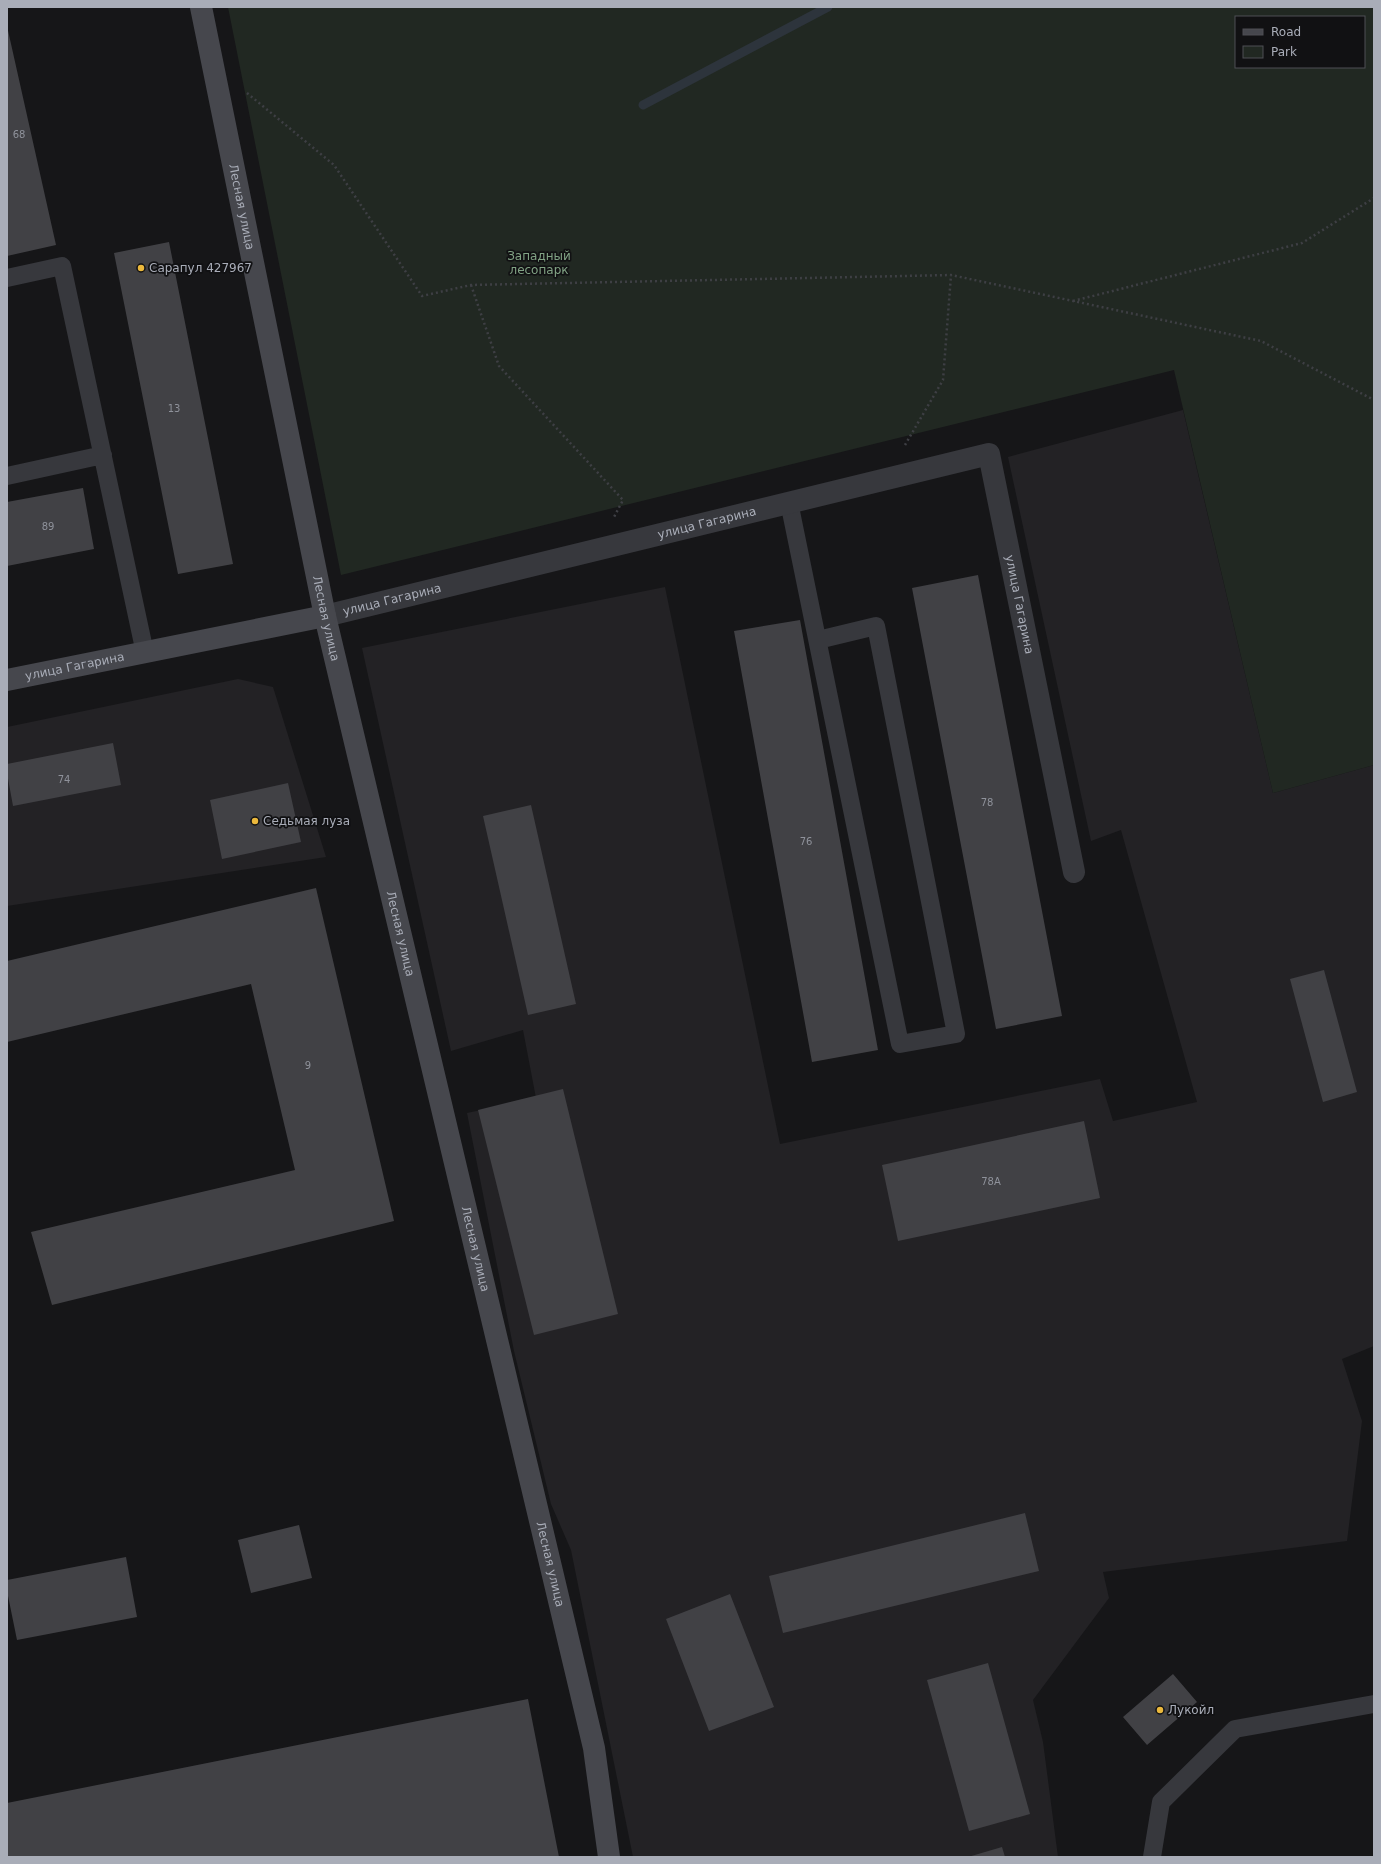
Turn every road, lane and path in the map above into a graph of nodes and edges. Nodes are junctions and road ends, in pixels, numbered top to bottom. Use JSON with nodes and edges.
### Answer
{"nodes":[{"id":1,"x":201,"y":7,"type":"edge"},
{"id":2,"x":213,"y":64,"type":"junction"},
{"id":3,"x":1374,"y":198,"type":"edge"},
{"id":4,"x":951,"y":275,"type":"junction"},
{"id":5,"x":7,"y":278,"type":"edge"},
{"id":6,"x":471,"y":285,"type":"junction"},
{"id":7,"x":1073,"y":301,"type":"junction"},
{"id":8,"x":1374,"y":400,"type":"edge"},
{"id":9,"x":103,"y":455,"type":"junction"},
{"id":10,"x":7,"y":476,"type":"edge"},
{"id":11,"x":885,"y":479,"type":"junction"},
{"id":12,"x":789,"y":502,"type":"junction"},
{"id":13,"x":595,"y":550,"type":"junction"},
{"id":14,"x":325,"y":616,"type":"junction"},
{"id":15,"x":818,"y":640,"type":"junction"},
{"id":16,"x":145,"y":653,"type":"junction"},
{"id":17,"x":7,"y":680,"type":"edge"},
{"id":18,"x":1074,"y":872,"type":"dead end"},
{"id":19,"x":1374,"y":1704,"type":"edge"},
{"id":20,"x":609,"y":1857,"type":"edge"},
{"id":21,"x":1152,"y":1857,"type":"edge"}],
"edges":[{"from":1,"to":2,"type":"street","name":"Лесная улица"},
{"from":2,"to":6,"type":"path"},
{"from":2,"to":14,"type":"street","name":"Лесная улица"},
{"from":3,"to":7,"type":"path"},
{"from":4,"to":6,"type":"path"},
{"from":4,"to":7,"type":"path"},
{"from":4,"to":11,"type":"path"},
{"from":5,"to":9,"type":"lane"},
{"from":6,"to":13,"type":"path"},
{"from":7,"to":8,"type":"path"},
{"from":9,"to":10,"type":"lane"},
{"from":9,"to":16,"type":"lane"},
{"from":11,"to":12,"type":"street","name":"улица Гагарина"},
{"from":11,"to":18,"type":"street","name":"улица Гагарина"},
{"from":12,"to":13,"type":"street","name":"улица Гагарина"},
{"from":12,"to":15,"type":"lane"},
{"from":13,"to":14,"type":"street","name":"улица Гагарина"},
{"from":14,"to":16,"type":"street","name":"улица Гагарина"},
{"from":14,"to":20,"type":"street","name":"Лесная улица"},
{"from":15,"to":15,"type":"lane"},
{"from":16,"to":17,"type":"street","name":"улица Гагарина"},
{"from":19,"to":21,"type":"lane"}]}
